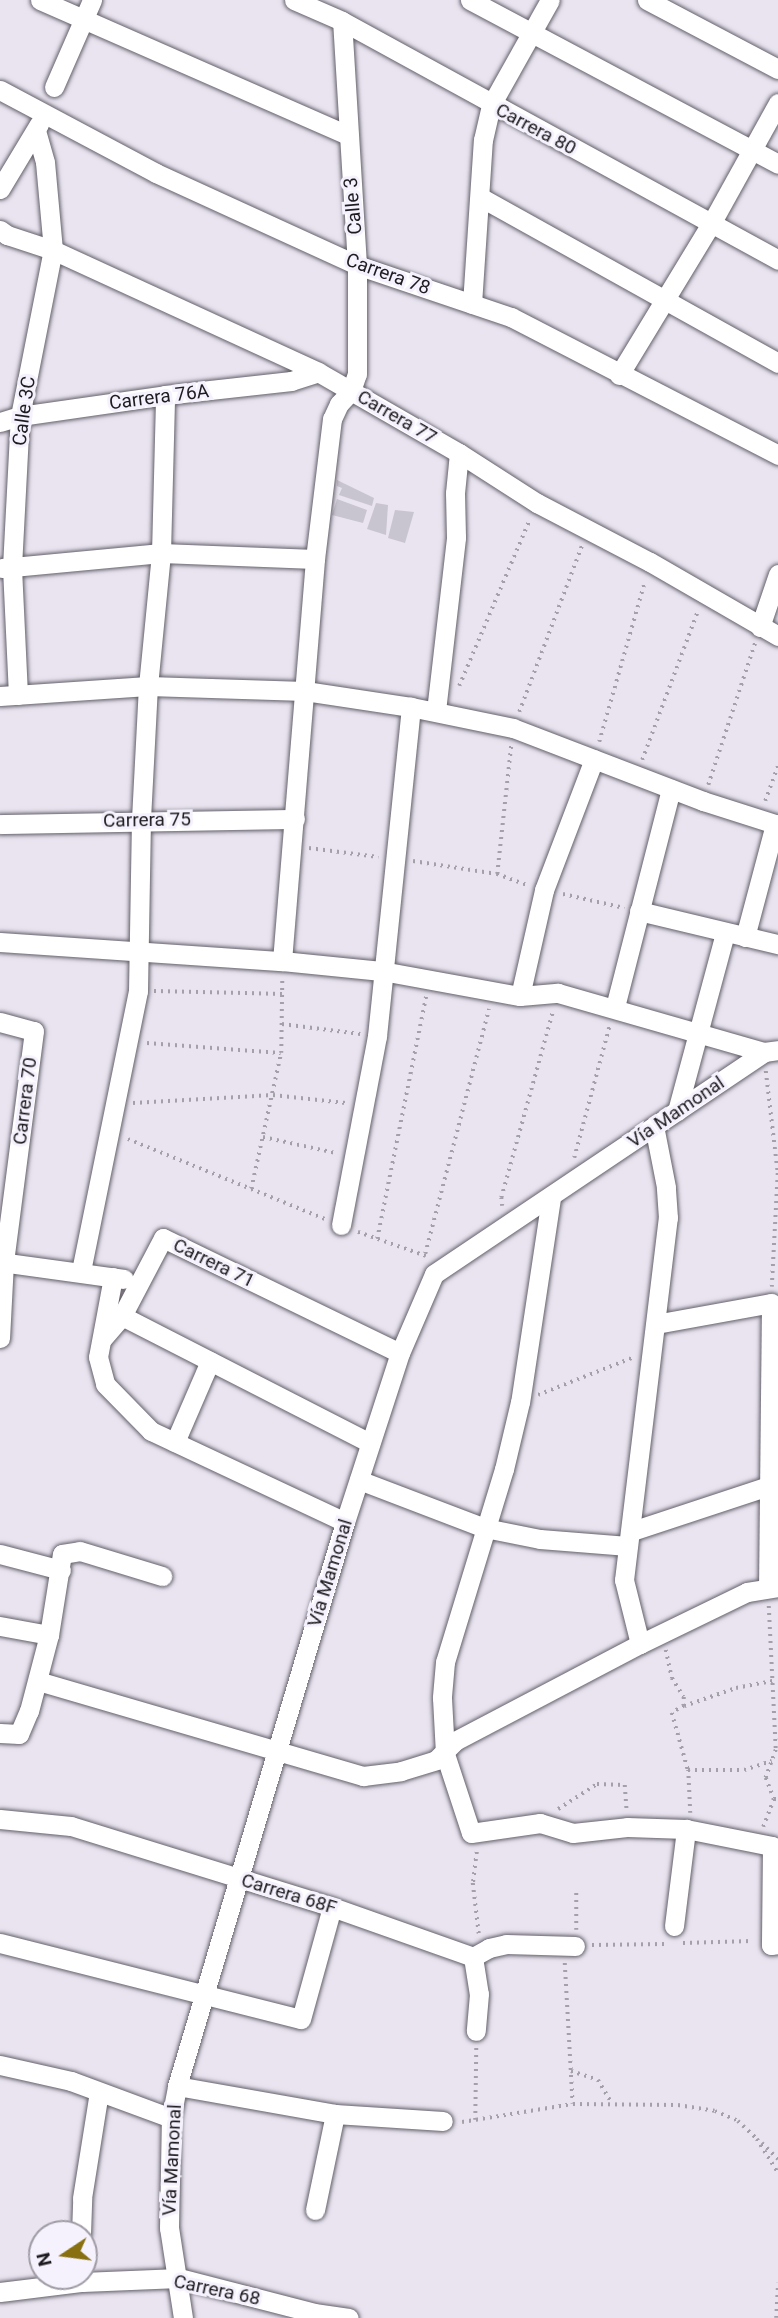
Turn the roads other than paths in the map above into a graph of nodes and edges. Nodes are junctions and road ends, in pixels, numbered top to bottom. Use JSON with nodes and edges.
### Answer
{"nodes":[{"id":1,"x":40,"y":0,"type":"edge"},
{"id":2,"x":92,"y":0,"type":"edge"},
{"id":3,"x":294,"y":0,"type":"edge"},
{"id":4,"x":470,"y":0,"type":"edge"},
{"id":5,"x":550,"y":0,"type":"edge"},
{"id":6,"x":647,"y":0,"type":"edge"},
{"id":7,"x":84,"y":19,"type":"junction"},
{"id":8,"x":342,"y":21,"type":"junction"},
{"id":9,"x":532,"y":34,"type":"junction"},
{"id":10,"x":778,"y":69,"type":"edge"},
{"id":11,"x":54,"y":87,"type":"dead end"},
{"id":12,"x":0,"y":90,"type":"edge"},
{"id":13,"x":778,"y":103,"type":"edge"},
{"id":14,"x":491,"y":105,"type":"junction"},
{"id":15,"x":39,"y":123,"type":"junction"},
{"id":16,"x":347,"y":135,"type":"junction"},
{"id":17,"x":751,"y":151,"type":"junction"},
{"id":18,"x":778,"y":164,"type":"edge"},
{"id":19,"x":0,"y":190,"type":"edge"},
{"id":20,"x":480,"y":197,"type":"junction"},
{"id":21,"x":712,"y":222,"type":"junction"},
{"id":22,"x":0,"y":230,"type":"edge"},
{"id":23,"x":53,"y":250,"type":"junction"},
{"id":24,"x":778,"y":260,"type":"edge"},
{"id":25,"x":357,"y":265,"type":"junction"},
{"id":26,"x":665,"y":299,"type":"junction"},
{"id":27,"x":472,"y":304,"type":"junction"},
{"id":28,"x":778,"y":363,"type":"edge"},
{"id":29,"x":318,"y":372,"type":"junction"},
{"id":30,"x":619,"y":375,"type":"junction"},
{"id":31,"x":351,"y":391,"type":"junction"},
{"id":32,"x":164,"y":395,"type":"junction"},
{"id":33,"x":20,"y":416,"type":"junction"},
{"id":34,"x":0,"y":422,"type":"edge"},
{"id":35,"x":459,"y":453,"type":"junction"},
{"id":36,"x":778,"y":455,"type":"edge"},
{"id":37,"x":161,"y":553,"type":"junction"},
{"id":38,"x":315,"y":559,"type":"junction"},
{"id":39,"x":6,"y":567,"type":"edge"},
{"id":40,"x":778,"y":574,"type":"edge"},
{"id":41,"x":760,"y":627,"type":"junction"},
{"id":42,"x":778,"y":636,"type":"edge"},
{"id":43,"x":148,"y":686,"type":"junction"},
{"id":44,"x":305,"y":691,"type":"junction"},
{"id":45,"x":9,"y":696,"type":"edge"},
{"id":46,"x":411,"y":706,"type":"junction"},
{"id":47,"x":441,"y":712,"type":"junction"},
{"id":48,"x":594,"y":759,"type":"junction"},
{"id":49,"x":671,"y":789,"type":"junction"},
{"id":50,"x":141,"y":819,"type":"junction"},
{"id":51,"x":295,"y":819,"type":"junction"},
{"id":52,"x":770,"y":823,"type":"edge"},
{"id":53,"x":0,"y":824,"type":"edge"},
{"id":54,"x":639,"y":911,"type":"junction"},
{"id":55,"x":725,"y":933,"type":"junction"},
{"id":56,"x":745,"y":937,"type":"junction"},
{"id":57,"x":0,"y":942,"type":"edge"},
{"id":58,"x":778,"y":944,"type":"edge"},
{"id":59,"x":139,"y":949,"type":"junction"},
{"id":60,"x":282,"y":961,"type":"junction"},
{"id":61,"x":382,"y":971,"type":"junction"},
{"id":62,"x":520,"y":996,"type":"junction"},
{"id":63,"x":615,"y":1007,"type":"junction"},
{"id":64,"x":0,"y":1022,"type":"edge"},
{"id":65,"x":696,"y":1033,"type":"junction"},
{"id":66,"x":771,"y":1051,"type":"edge"},
{"id":67,"x":677,"y":1111,"type":"junction"},
{"id":68,"x":654,"y":1126,"type":"junction"},
{"id":69,"x":559,"y":1193,"type":"junction"},
{"id":70,"x":341,"y":1225,"type":"road end"},
{"id":71,"x":2,"y":1262,"type":"edge"},
{"id":72,"x":81,"y":1271,"type":"junction"},
{"id":73,"x":113,"y":1277,"type":"junction"},
{"id":74,"x":139,"y":1283,"type":"junction"},
{"id":75,"x":122,"y":1316,"type":"junction"},
{"id":76,"x":656,"y":1324,"type":"junction"},
{"id":77,"x":0,"y":1338,"type":"edge"},
{"id":78,"x":102,"y":1340,"type":"junction"},
{"id":79,"x":400,"y":1353,"type":"junction"},
{"id":80,"x":210,"y":1361,"type":"junction"},
{"id":81,"x":175,"y":1442,"type":"junction"},
{"id":82,"x":370,"y":1443,"type":"junction"},
{"id":83,"x":359,"y":1480,"type":"junction"},
{"id":84,"x":771,"y":1485,"type":"junction"},
{"id":85,"x":345,"y":1522,"type":"junction"},
{"id":86,"x":485,"y":1528,"type":"junction"},
{"id":87,"x":630,"y":1538,"type":"junction"},
{"id":88,"x":0,"y":1554,"type":"edge"},
{"id":89,"x":61,"y":1570,"type":"junction"},
{"id":90,"x":162,"y":1576,"type":"dead end"},
{"id":91,"x":773,"y":1587,"type":"edge"},
{"id":92,"x":0,"y":1626,"type":"edge"},
{"id":93,"x":49,"y":1634,"type":"junction"},
{"id":94,"x":640,"y":1644,"type":"junction"},
{"id":95,"x":38,"y":1681,"type":"junction"},
{"id":96,"x":0,"y":1733,"type":"edge"},
{"id":97,"x":276,"y":1752,"type":"junction"},
{"id":98,"x":445,"y":1754,"type":"junction"},
{"id":99,"x":0,"y":1819,"type":"edge"},
{"id":100,"x":688,"y":1829,"type":"junction"},
{"id":101,"x":240,"y":1879,"type":"junction"},
{"id":102,"x":332,"y":1908,"type":"junction"},
{"id":103,"x":674,"y":1926,"type":"dead end"},
{"id":104,"x":0,"y":1943,"type":"edge"},
{"id":105,"x":778,"y":1944,"type":"edge"},
{"id":106,"x":570,"y":1946,"type":"road end"},
{"id":107,"x":478,"y":1955,"type":"junction"},
{"id":108,"x":206,"y":1993,"type":"junction"},
{"id":109,"x":476,"y":2031,"type":"road end"},
{"id":110,"x":0,"y":2065,"type":"edge"},
{"id":111,"x":177,"y":2086,"type":"junction"},
{"id":112,"x":99,"y":2092,"type":"junction"},
{"id":113,"x":335,"y":2113,"type":"junction"},
{"id":114,"x":171,"y":2118,"type":"junction"},
{"id":115,"x":443,"y":2121,"type":"road end"},
{"id":116,"x":315,"y":2210,"type":"dead end"},
{"id":117,"x":81,"y":2220,"type":"edge"},
{"id":118,"x":179,"y":2278,"type":"junction"},
{"id":119,"x":98,"y":2279,"type":"edge"},
{"id":120,"x":28,"y":2288,"type":"edge"},
{"id":121,"x":0,"y":2292,"type":"edge"},
{"id":122,"x":183,"y":2318,"type":"edge"},
{"id":123,"x":349,"y":2318,"type":"edge"}],
"edges":[{"from":1,"to":7,"type":"street"},
{"from":2,"to":7,"type":"street"},
{"from":3,"to":8,"type":"street","name":"Carrera 80"},
{"from":4,"to":9,"type":"street"},
{"from":5,"to":9,"type":"street"},
{"from":6,"to":10,"type":"street"},
{"from":7,"to":11,"type":"street"},
{"from":7,"to":16,"type":"street"},
{"from":8,"to":14,"type":"street","name":"Carrera 80"},
{"from":8,"to":16,"type":"street","name":"Calle 3"},
{"from":9,"to":14,"type":"street"},
{"from":9,"to":17,"type":"street"},
{"from":12,"to":15,"type":"street","name":"Carrera 78"},
{"from":13,"to":17,"type":"street"},
{"from":14,"to":20,"type":"street"},
{"from":14,"to":21,"type":"street","name":"Carrera 80"},
{"from":15,"to":19,"type":"street"},
{"from":15,"to":23,"type":"street","name":"Calle 3C"},
{"from":15,"to":25,"type":"street","name":"Carrera 78"},
{"from":16,"to":25,"type":"street","name":"Calle 3"},
{"from":17,"to":18,"type":"street"},
{"from":17,"to":21,"type":"street"},
{"from":20,"to":26,"type":"street"},
{"from":20,"to":27,"type":"street"},
{"from":21,"to":24,"type":"street","name":"Carrera 80"},
{"from":21,"to":26,"type":"street"},
{"from":22,"to":23,"type":"street","name":"Carrera 77"},
{"from":23,"to":29,"type":"street","name":"Carrera 77"},
{"from":23,"to":33,"type":"street","name":"Calle 3C"},
{"from":25,"to":27,"type":"street","name":"Carrera 78"},
{"from":25,"to":31,"type":"street","name":"Calle 3"},
{"from":26,"to":28,"type":"street"},
{"from":26,"to":30,"type":"street"},
{"from":27,"to":30,"type":"street","name":"Carrera 78"},
{"from":29,"to":31,"type":"street","name":"Carrera 77"},
{"from":29,"to":32,"type":"street","name":"Carrera 76A"},
{"from":30,"to":36,"type":"street","name":"Carrera 78"},
{"from":31,"to":35,"type":"street","name":"Carrera 77"},
{"from":31,"to":38,"type":"street"},
{"from":32,"to":33,"type":"street","name":"Carrera 76A"},
{"from":32,"to":37,"type":"street"},
{"from":33,"to":34,"type":"street","name":"Carrera 76A"},
{"from":33,"to":39,"type":"street","name":"Calle 3C"},
{"from":35,"to":41,"type":"street","name":"Carrera 77"},
{"from":35,"to":47,"type":"street"},
{"from":37,"to":38,"type":"street"},
{"from":37,"to":39,"type":"street"},
{"from":37,"to":43,"type":"street"},
{"from":38,"to":44,"type":"street"},
{"from":39,"to":45,"type":"street","name":"Calle 3C"},
{"from":40,"to":41,"type":"street"},
{"from":41,"to":42,"type":"street","name":"Carrera 77"},
{"from":43,"to":44,"type":"street"},
{"from":43,"to":45,"type":"street"},
{"from":43,"to":50,"type":"street"},
{"from":44,"to":46,"type":"street"},
{"from":44,"to":51,"type":"street"},
{"from":46,"to":47,"type":"street"},
{"from":46,"to":61,"type":"street"},
{"from":47,"to":48,"type":"street"},
{"from":48,"to":49,"type":"street"},
{"from":48,"to":62,"type":"street"},
{"from":49,"to":52,"type":"street"},
{"from":49,"to":54,"type":"street"},
{"from":50,"to":51,"type":"street","name":"Carrera 75"},
{"from":50,"to":53,"type":"street","name":"Carrera 75"},
{"from":50,"to":59,"type":"street"},
{"from":51,"to":60,"type":"street"},
{"from":52,"to":56,"type":"street"},
{"from":54,"to":55,"type":"street"},
{"from":54,"to":63,"type":"street"},
{"from":55,"to":56,"type":"street"},
{"from":55,"to":65,"type":"street"},
{"from":56,"to":58,"type":"street"},
{"from":57,"to":59,"type":"street"},
{"from":59,"to":60,"type":"street"},
{"from":59,"to":72,"type":"street"},
{"from":60,"to":61,"type":"street"},
{"from":61,"to":62,"type":"street"},
{"from":61,"to":70,"type":"street"},
{"from":62,"to":63,"type":"street"},
{"from":63,"to":65,"type":"street"},
{"from":64,"to":71,"type":"street","name":"Carrera 70"},
{"from":65,"to":66,"type":"street"},
{"from":65,"to":67,"type":"street"},
{"from":66,"to":67,"type":"street","name":"Vía Mamonal"},
{"from":67,"to":68,"type":"street","name":"Vía Mamonal"},
{"from":68,"to":69,"type":"street","name":"Vía Mamonal"},
{"from":68,"to":76,"type":"street"},
{"from":69,"to":79,"type":"street","name":"Vía Mamonal"},
{"from":69,"to":86,"type":"street"},
{"from":71,"to":72,"type":"street"},
{"from":71,"to":77,"type":"street","name":"Carrera 70"},
{"from":72,"to":73,"type":"street"},
{"from":73,"to":74,"type":"street"},
{"from":73,"to":78,"type":"street"},
{"from":74,"to":75,"type":"street"},
{"from":74,"to":79,"type":"street","name":"Carrera 71"},
{"from":75,"to":78,"type":"street"},
{"from":75,"to":80,"type":"street"},
{"from":76,"to":84,"type":"street"},
{"from":76,"to":87,"type":"street"},
{"from":78,"to":81,"type":"street"},
{"from":79,"to":82,"type":"street","name":"Vía Mamonal"},
{"from":80,"to":81,"type":"street"},
{"from":80,"to":82,"type":"street"},
{"from":81,"to":85,"type":"street"},
{"from":82,"to":83,"type":"street","name":"Vía Mamonal"},
{"from":83,"to":85,"type":"street","name":"Vía Mamonal"},
{"from":83,"to":86,"type":"street"},
{"from":84,"to":87,"type":"street"},
{"from":84,"to":91,"type":"street"},
{"from":85,"to":97,"type":"street","name":"Vía Mamonal"},
{"from":86,"to":87,"type":"street"},
{"from":86,"to":98,"type":"street"},
{"from":87,"to":94,"type":"street"},
{"from":88,"to":89,"type":"street"},
{"from":89,"to":90,"type":"street"},
{"from":89,"to":93,"type":"street"},
{"from":91,"to":94,"type":"street"},
{"from":92,"to":93,"type":"street"},
{"from":93,"to":95,"type":"street"},
{"from":94,"to":98,"type":"street"},
{"from":95,"to":96,"type":"street"},
{"from":95,"to":97,"type":"street"},
{"from":97,"to":98,"type":"street"},
{"from":97,"to":101,"type":"street","name":"Vía Mamonal"},
{"from":98,"to":100,"type":"street"},
{"from":99,"to":101,"type":"street","name":"Carrera 68F"},
{"from":100,"to":103,"type":"street"},
{"from":100,"to":105,"type":"street"},
{"from":101,"to":102,"type":"street","name":"Carrera 68F"},
{"from":101,"to":108,"type":"street","name":"Vía Mamonal"},
{"from":102,"to":107,"type":"street","name":"Carrera 68F"},
{"from":102,"to":108,"type":"street"},
{"from":104,"to":108,"type":"street"},
{"from":106,"to":107,"type":"street"},
{"from":107,"to":109,"type":"street"},
{"from":108,"to":111,"type":"street","name":"Vía Mamonal"},
{"from":110,"to":112,"type":"street"},
{"from":111,"to":113,"type":"street"},
{"from":111,"to":114,"type":"street","name":"Vía Mamonal"},
{"from":112,"to":114,"type":"street"},
{"from":112,"to":117,"type":"street"},
{"from":113,"to":115,"type":"street"},
{"from":113,"to":116,"type":"street"},
{"from":114,"to":118,"type":"street","name":"Vía Mamonal"},
{"from":118,"to":119,"type":"street","name":"Carrera 68"},
{"from":118,"to":122,"type":"street","name":"Vía Mamonal"},
{"from":118,"to":123,"type":"street","name":"Carrera 68"},
{"from":120,"to":121,"type":"street","name":"Carrera 68"}]}
